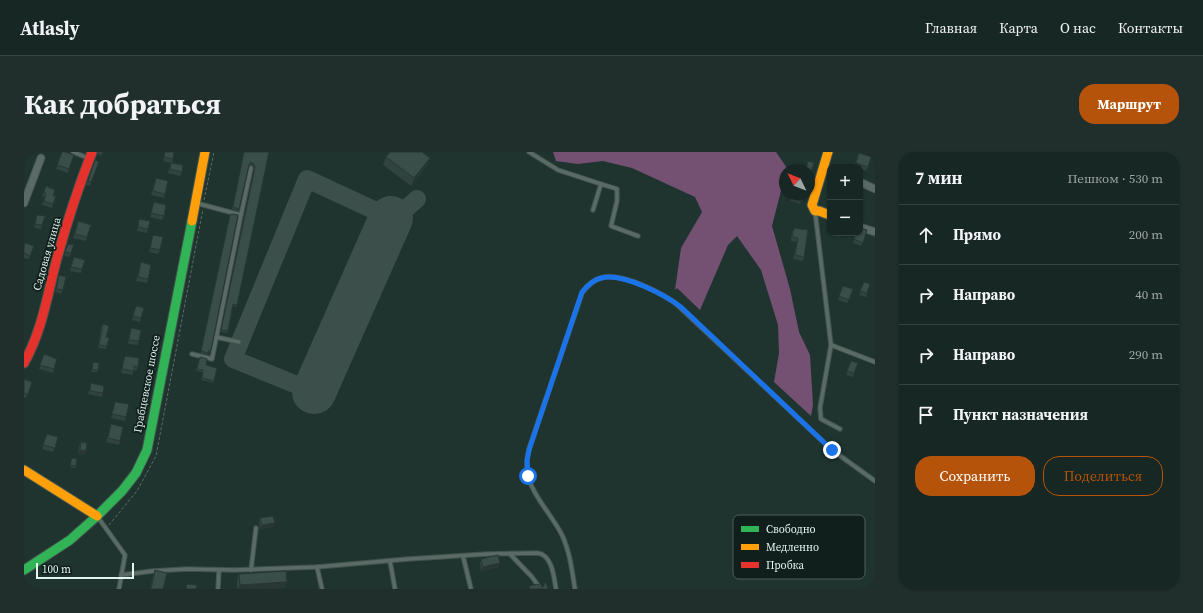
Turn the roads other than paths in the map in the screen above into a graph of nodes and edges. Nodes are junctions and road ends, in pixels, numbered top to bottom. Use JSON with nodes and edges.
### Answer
{"nodes":[{"id":1,"x":73,"y":152,"type":"edge"},
{"id":2,"x":205,"y":152,"type":"edge"},
{"id":3,"x":529,"y":152,"type":"edge"},
{"id":4,"x":828,"y":152,"type":"edge"},
{"id":5,"x":42,"y":155,"type":"edge"},
{"id":6,"x":91,"y":155,"type":"edge"},
{"id":7,"x":827,"y":164,"type":"edge"},
{"id":8,"x":251,"y":168,"type":"dead end"},
{"id":9,"x":827,"y":170,"type":"edge"},
{"id":10,"x":863,"y":183,"type":"edge"},
{"id":11,"x":601,"y":184,"type":"junction"},
{"id":12,"x":875,"y":189,"type":"edge"},
{"id":13,"x":24,"y":203,"type":"edge"},
{"id":14,"x":195,"y":203,"type":"junction"},
{"id":15,"x":593,"y":210,"type":"dead end"},
{"id":16,"x":816,"y":211,"type":"junction"},
{"id":17,"x":827,"y":214,"type":"edge"},
{"id":18,"x":241,"y":215,"type":"junction"},
{"id":19,"x":863,"y":228,"type":"edge"},
{"id":20,"x":875,"y":232,"type":"edge"},
{"id":21,"x":638,"y":236,"type":"dead end"},
{"id":22,"x":216,"y":337,"type":"junction"},
{"id":23,"x":239,"y":342,"type":"dead end"},
{"id":24,"x":831,"y":345,"type":"junction"},
{"id":25,"x":192,"y":354,"type":"dead end"},
{"id":26,"x":875,"y":362,"type":"edge"},
{"id":27,"x":24,"y":363,"type":"edge"},
{"id":28,"x":840,"y":429,"type":"dead end"},
{"id":29,"x":24,"y":470,"type":"edge"},
{"id":30,"x":875,"y":481,"type":"edge"},
{"id":31,"x":97,"y":516,"type":"junction"},
{"id":32,"x":256,"y":528,"type":"dead end"},
{"id":33,"x":510,"y":554,"type":"junction"},
{"id":34,"x":463,"y":556,"type":"junction"},
{"id":35,"x":390,"y":561,"type":"junction"},
{"id":36,"x":317,"y":567,"type":"junction"},
{"id":37,"x":24,"y":570,"type":"edge"},
{"id":38,"x":219,"y":570,"type":"junction"},
{"id":39,"x":251,"y":570,"type":"junction"},
{"id":40,"x":121,"y":575,"type":"junction"},
{"id":41,"x":540,"y":588,"type":"edge"},
{"id":42,"x":118,"y":589,"type":"edge"},
{"id":43,"x":218,"y":589,"type":"edge"},
{"id":44,"x":321,"y":589,"type":"edge"},
{"id":45,"x":395,"y":589,"type":"edge"},
{"id":46,"x":471,"y":589,"type":"edge"},
{"id":47,"x":556,"y":589,"type":"edge"},
{"id":48,"x":575,"y":589,"type":"edge"}],
"edges":[{"from":1,"to":6,"type":"lane"},
{"from":2,"to":14,"type":"street","name":"Грабцевское шоссе"},
{"from":3,"to":11,"type":"lane"},
{"from":4,"to":7,"type":"street"},
{"from":5,"to":13,"type":"street"},
{"from":6,"to":27,"type":"street","name":"Садовая улица"},
{"from":8,"to":18,"type":"lane"},
{"from":9,"to":16,"type":"street"},
{"from":10,"to":12,"type":"street"},
{"from":11,"to":15,"type":"lane"},
{"from":11,"to":21,"type":"lane"},
{"from":14,"to":18,"type":"lane"},
{"from":14,"to":31,"type":"street","name":"Грабцевское шоссе"},
{"from":16,"to":17,"type":"street"},
{"from":16,"to":24,"type":"lane"},
{"from":18,"to":22,"type":"lane"},
{"from":19,"to":20,"type":"street"},
{"from":22,"to":23,"type":"lane"},
{"from":22,"to":25,"type":"lane"},
{"from":24,"to":26,"type":"lane"},
{"from":24,"to":28,"type":"lane"},
{"from":29,"to":31,"type":"street"},
{"from":30,"to":48,"type":"lane"},
{"from":31,"to":37,"type":"street","name":"Грабцевское шоссе"},
{"from":31,"to":40,"type":"lane"},
{"from":32,"to":39,"type":"lane"},
{"from":33,"to":34,"type":"lane"},
{"from":33,"to":41,"type":"lane"},
{"from":33,"to":47,"type":"lane"},
{"from":34,"to":35,"type":"lane"},
{"from":34,"to":46,"type":"lane"},
{"from":35,"to":36,"type":"lane"},
{"from":35,"to":45,"type":"lane"},
{"from":36,"to":39,"type":"lane"},
{"from":36,"to":44,"type":"lane"},
{"from":38,"to":39,"type":"lane"},
{"from":38,"to":40,"type":"lane"},
{"from":38,"to":43,"type":"lane"},
{"from":40,"to":42,"type":"lane"}]}
